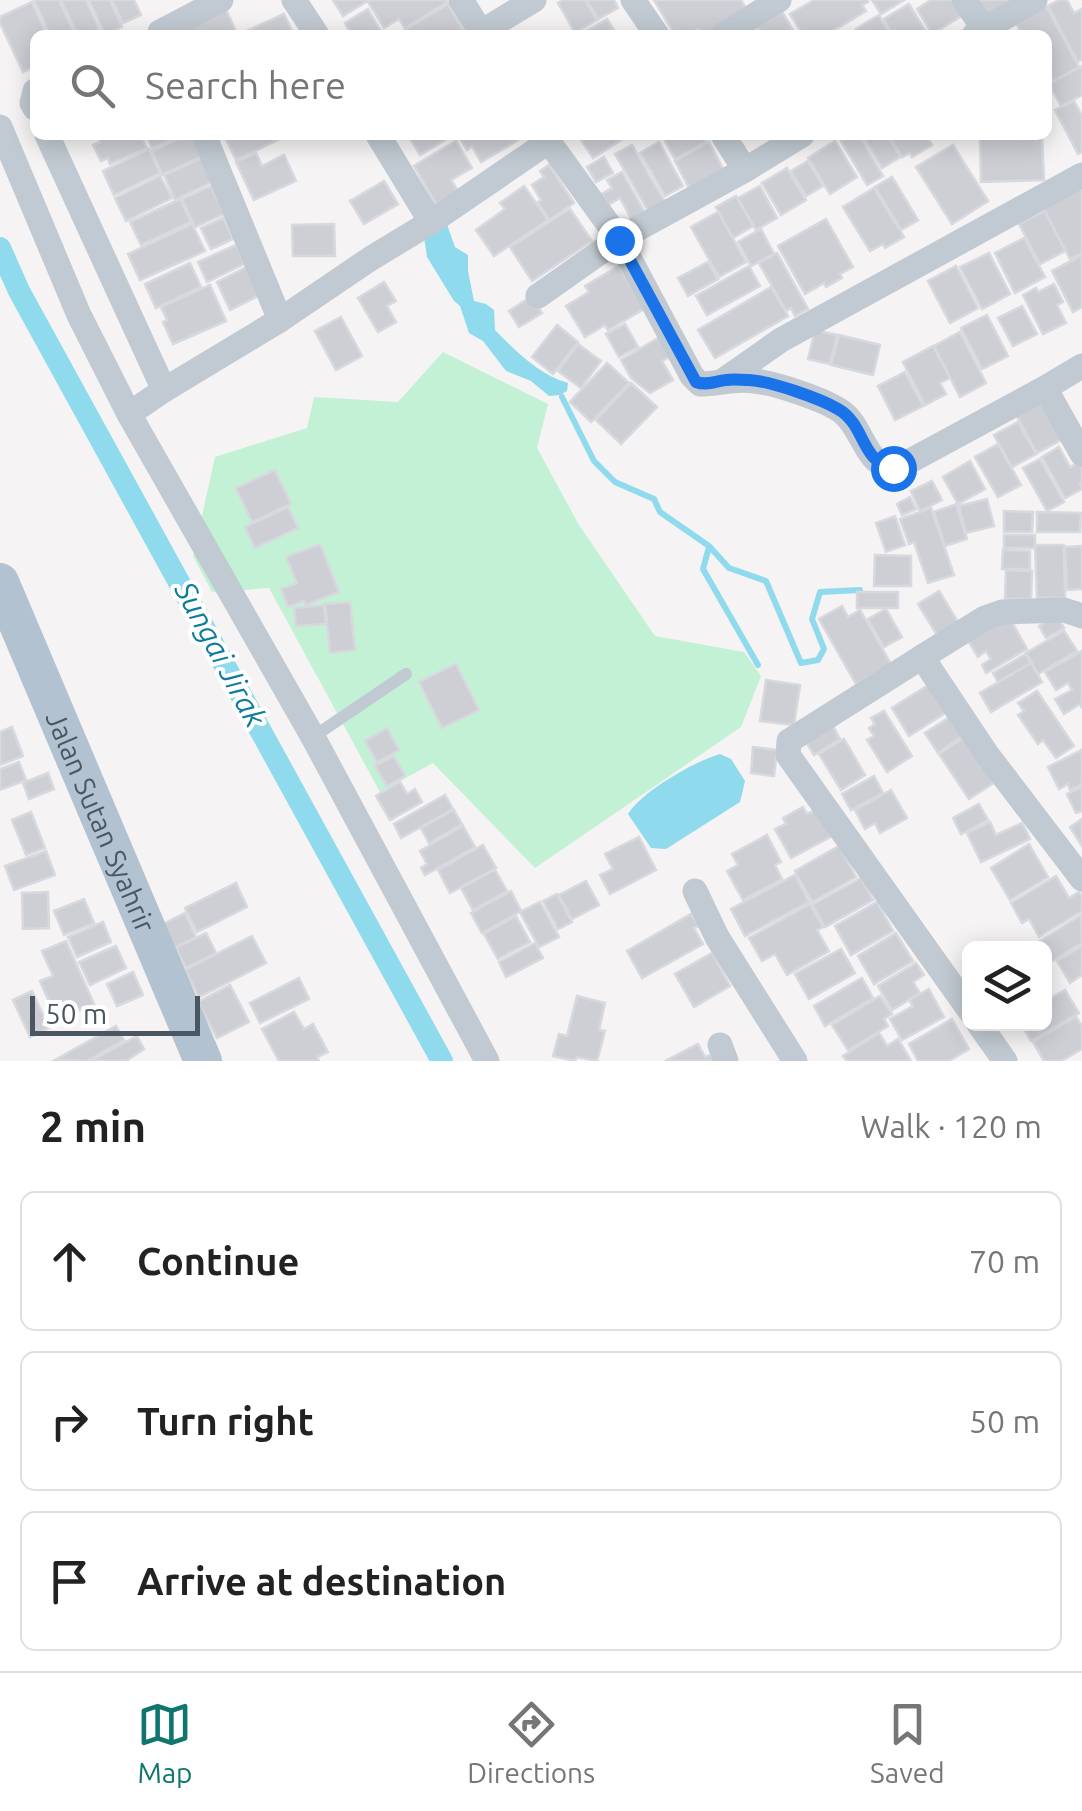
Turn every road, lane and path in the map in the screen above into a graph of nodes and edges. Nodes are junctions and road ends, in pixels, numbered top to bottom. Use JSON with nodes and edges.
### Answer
{"nodes":[{"id":1,"x":221,"y":0,"type":"edge"},
{"id":2,"x":294,"y":0,"type":"edge"},
{"id":3,"x":460,"y":0,"type":"edge"},
{"id":4,"x":534,"y":0,"type":"edge"},
{"id":5,"x":633,"y":0,"type":"edge"},
{"id":6,"x":779,"y":0,"type":"edge"},
{"id":7,"x":964,"y":0,"type":"edge"},
{"id":8,"x":1035,"y":0,"type":"edge"},
{"id":9,"x":161,"y":30,"type":"edge"},
{"id":10,"x":314,"y":30,"type":"edge"},
{"id":11,"x":479,"y":30,"type":"edge"},
{"id":12,"x":488,"y":30,"type":"edge"},
{"id":13,"x":654,"y":30,"type":"edge"},
{"id":14,"x":732,"y":30,"type":"edge"},
{"id":15,"x":978,"y":30,"type":"edge"},
{"id":16,"x":982,"y":30,"type":"edge"},
{"id":17,"x":0,"y":127,"type":"edge"},
{"id":18,"x":49,"y":140,"type":"edge"},
{"id":19,"x":206,"y":140,"type":"edge"},
{"id":20,"x":381,"y":140,"type":"edge"},
{"id":21,"x":543,"y":140,"type":"edge"},
{"id":22,"x":547,"y":140,"type":"edge"},
{"id":23,"x":725,"y":140,"type":"edge"},
{"id":24,"x":794,"y":140,"type":"edge"},
{"id":25,"x":745,"y":170,"type":"junction"},
{"id":26,"x":1082,"y":176,"type":"edge"},
{"id":27,"x":432,"y":222,"type":"junction"},
{"id":28,"x":619,"y":240,"type":"junction"},
{"id":29,"x":538,"y":296,"type":"dead end"},
{"id":30,"x":280,"y":320,"type":"junction"},
{"id":31,"x":1082,"y":366,"type":"edge"},
{"id":32,"x":724,"y":380,"type":"junction"},
{"id":33,"x":1045,"y":388,"type":"junction"},
{"id":34,"x":164,"y":390,"type":"junction"},
{"id":35,"x":129,"y":414,"type":"junction"},
{"id":36,"x":1082,"y":454,"type":"edge"},
{"id":37,"x":0,"y":582,"type":"edge"},
{"id":38,"x":1082,"y":616,"type":"edge"},
{"id":39,"x":922,"y":657,"type":"junction"},
{"id":40,"x":406,"y":674,"type":"dead end"},
{"id":41,"x":313,"y":738,"type":"junction"},
{"id":42,"x":1082,"y":879,"type":"edge"},
{"id":43,"x":694,"y":891,"type":"dead end"},
{"id":44,"x":962,"y":1000,"type":"edge"},
{"id":45,"x":984,"y":1031,"type":"edge"},
{"id":46,"x":203,"y":1061,"type":"edge"},
{"id":47,"x":487,"y":1061,"type":"edge"},
{"id":48,"x":796,"y":1061,"type":"edge"},
{"id":49,"x":1005,"y":1061,"type":"edge"}],
"edges":[{"from":1,"to":9,"type":"street"},
{"from":2,"to":10,"type":"street"},
{"from":3,"to":11,"type":"street"},
{"from":4,"to":12,"type":"street"},
{"from":5,"to":13,"type":"street"},
{"from":6,"to":14,"type":"street"},
{"from":7,"to":15,"type":"street"},
{"from":8,"to":16,"type":"street"},
{"from":17,"to":35,"type":"street"},
{"from":18,"to":34,"type":"street"},
{"from":19,"to":30,"type":"street"},
{"from":20,"to":27,"type":"street"},
{"from":21,"to":27,"type":"street"},
{"from":22,"to":28,"type":"street"},
{"from":23,"to":25,"type":"street"},
{"from":24,"to":25,"type":"street"},
{"from":25,"to":28,"type":"street"},
{"from":26,"to":32,"type":"street"},
{"from":27,"to":30,"type":"street"},
{"from":28,"to":29,"type":"street"},
{"from":28,"to":32,"type":"street"},
{"from":30,"to":34,"type":"street"},
{"from":31,"to":33,"type":"street"},
{"from":32,"to":33,"type":"street"},
{"from":33,"to":36,"type":"street"},
{"from":34,"to":35,"type":"street"},
{"from":35,"to":41,"type":"street"},
{"from":37,"to":46,"type":"main road","name":"Jalan Sutan Syahrir"},
{"from":38,"to":39,"type":"street"},
{"from":39,"to":42,"type":"street"},
{"from":39,"to":44,"type":"street"},
{"from":40,"to":41,"type":"lane"},
{"from":41,"to":47,"type":"street"},
{"from":43,"to":48,"type":"street"},
{"from":45,"to":49,"type":"street"}]}
